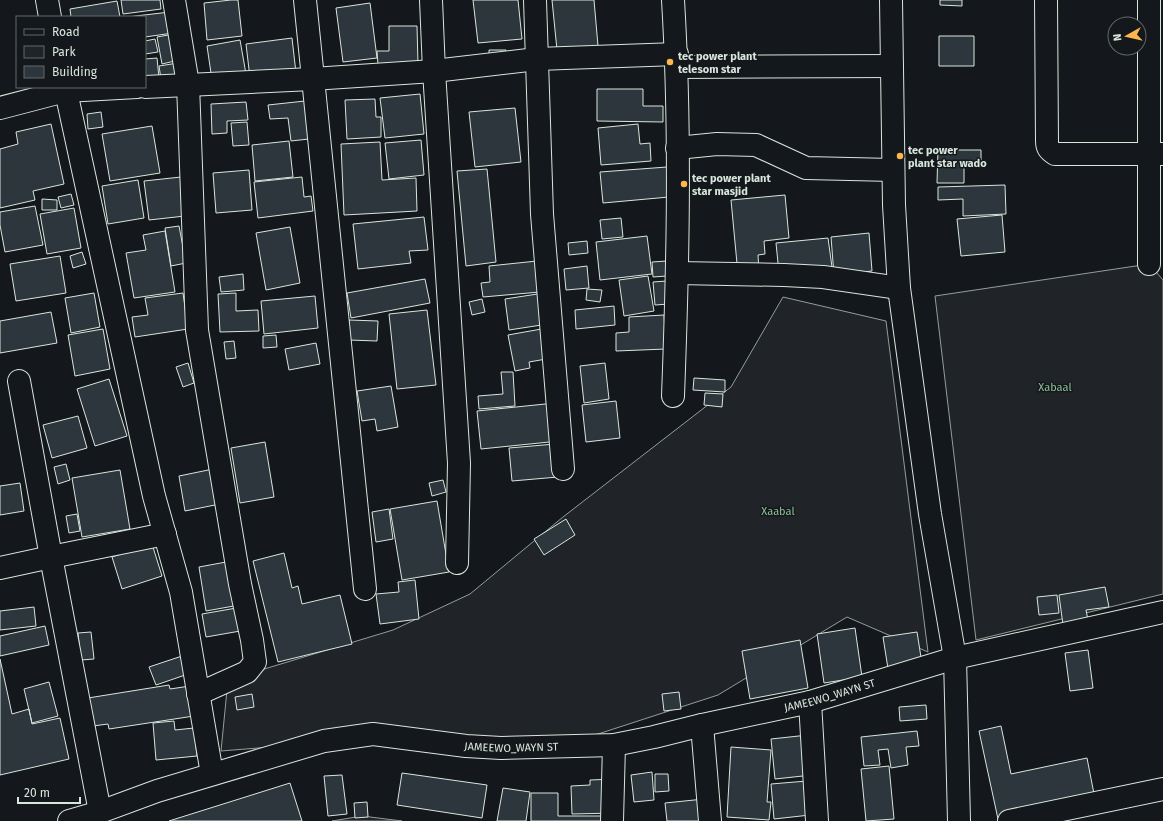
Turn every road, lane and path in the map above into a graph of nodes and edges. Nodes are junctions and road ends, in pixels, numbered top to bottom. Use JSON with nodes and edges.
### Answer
{"nodes":[{"id":1,"x":47,"y":0,"type":"edge"},
{"id":2,"x":174,"y":0,"type":"edge"},
{"id":3,"x":305,"y":0,"type":"edge"},
{"id":4,"x":431,"y":0,"type":"edge"},
{"id":5,"x":535,"y":0,"type":"edge"},
{"id":6,"x":674,"y":0,"type":"edge"},
{"id":7,"x":891,"y":0,"type":"edge"},
{"id":8,"x":1046,"y":0,"type":"edge"},
{"id":9,"x":1149,"y":0,"type":"edge"},
{"id":10,"x":50,"y":16,"type":"edge"},
{"id":11,"x":537,"y":59,"type":"junction"},
{"id":12,"x":677,"y":61,"type":"junction"},
{"id":13,"x":892,"y":66,"type":"junction"},
{"id":14,"x":434,"y":71,"type":"junction"},
{"id":15,"x":312,"y":79,"type":"junction"},
{"id":16,"x":188,"y":84,"type":"junction"},
{"id":17,"x":146,"y":87,"type":"edge"},
{"id":18,"x":102,"y":88,"type":"edge"},
{"id":19,"x":65,"y":89,"type":"edge"},
{"id":20,"x":0,"y":108,"type":"edge"},
{"id":21,"x":677,"y":148,"type":"junction"},
{"id":22,"x":1156,"y":154,"type":"edge"},
{"id":23,"x":893,"y":170,"type":"junction"},
{"id":24,"x":1149,"y":264,"type":"dead end"},
{"id":25,"x":677,"y":273,"type":"junction"},
{"id":26,"x":899,"y":288,"type":"junction"},
{"id":27,"x":19,"y":381,"type":"dead end"},
{"id":28,"x":673,"y":396,"type":"dead end"},
{"id":29,"x":563,"y":469,"type":"dead end"},
{"id":30,"x":165,"y":534,"type":"junction"},
{"id":31,"x":51,"y":557,"type":"junction"},
{"id":32,"x":457,"y":563,"type":"dead end"},
{"id":33,"x":0,"y":568,"type":"edge"},
{"id":34,"x":365,"y":589,"type":"dead end"},
{"id":35,"x":1163,"y":612,"type":"edge"},
{"id":36,"x":955,"y":658,"type":"junction"},
{"id":37,"x":198,"y":694,"type":"junction"},
{"id":38,"x":810,"y":702,"type":"junction"},
{"id":39,"x":702,"y":725,"type":"junction"},
{"id":40,"x":614,"y":745,"type":"junction"},
{"id":41,"x":212,"y":774,"type":"junction"},
{"id":42,"x":1163,"y":789,"type":"edge"},
{"id":43,"x":83,"y":818,"type":"edge"},
{"id":44,"x":612,"y":821,"type":"edge"},
{"id":45,"x":710,"y":821,"type":"edge"},
{"id":46,"x":817,"y":821,"type":"edge"},
{"id":47,"x":959,"y":821,"type":"edge"},
{"id":48,"x":1009,"y":821,"type":"edge"}],
"edges":[{"from":1,"to":10,"type":"street"},
{"from":2,"to":16,"type":"street"},
{"from":3,"to":15,"type":"street"},
{"from":4,"to":14,"type":"street"},
{"from":5,"to":11,"type":"street"},
{"from":6,"to":12,"type":"street"},
{"from":7,"to":13,"type":"street"},
{"from":8,"to":22,"type":"street"},
{"from":9,"to":22,"type":"street"},
{"from":11,"to":12,"type":"street"},
{"from":11,"to":14,"type":"street"},
{"from":11,"to":29,"type":"street"},
{"from":12,"to":13,"type":"street"},
{"from":12,"to":21,"type":"street"},
{"from":13,"to":23,"type":"street"},
{"from":14,"to":15,"type":"street"},
{"from":14,"to":32,"type":"street"},
{"from":15,"to":16,"type":"street"},
{"from":15,"to":34,"type":"street"},
{"from":16,"to":17,"type":"street"},
{"from":16,"to":37,"type":"street"},
{"from":18,"to":19,"type":"street"},
{"from":19,"to":20,"type":"street"},
{"from":19,"to":30,"type":"street"},
{"from":21,"to":23,"type":"street"},
{"from":21,"to":25,"type":"street"},
{"from":22,"to":24,"type":"street"},
{"from":23,"to":26,"type":"street"},
{"from":25,"to":26,"type":"street"},
{"from":25,"to":28,"type":"street"},
{"from":26,"to":36,"type":"street"},
{"from":27,"to":31,"type":"street"},
{"from":30,"to":31,"type":"street"},
{"from":30,"to":37,"type":"street"},
{"from":31,"to":33,"type":"street"},
{"from":31,"to":43,"type":"street"},
{"from":35,"to":36,"type":"street","name":"JAMEEWO_WAYN ST"},
{"from":36,"to":38,"type":"street","name":"JAMEEWO_WAYN ST"},
{"from":36,"to":47,"type":"street"},
{"from":37,"to":41,"type":"street"},
{"from":38,"to":39,"type":"street","name":"JAMEEWO_WAYN ST"},
{"from":38,"to":46,"type":"street"},
{"from":39,"to":40,"type":"street","name":"JAMEEWO_WAYN ST"},
{"from":39,"to":45,"type":"street"},
{"from":40,"to":41,"type":"street","name":"JAMEEWO_WAYN ST"},
{"from":40,"to":44,"type":"street"},
{"from":41,"to":43,"type":"street","name":"JAMEEWO_WAYN ST"},
{"from":42,"to":48,"type":"street"}]}
